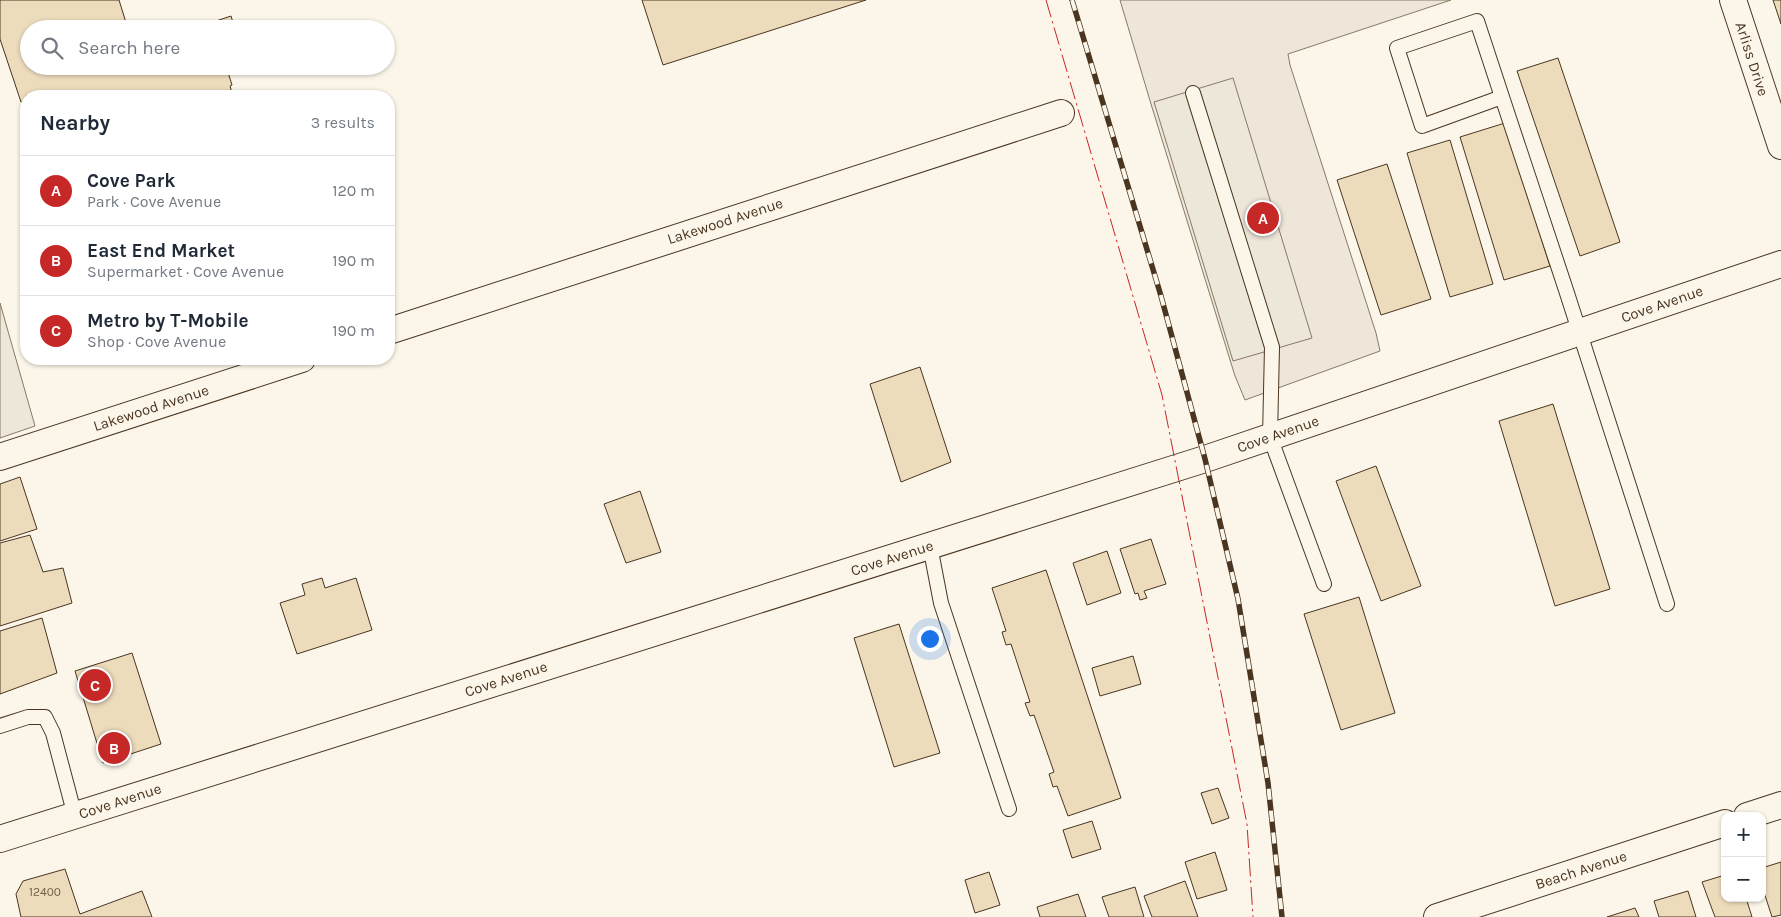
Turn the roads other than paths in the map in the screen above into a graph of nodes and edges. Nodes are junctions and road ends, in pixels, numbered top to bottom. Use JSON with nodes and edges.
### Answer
{"nodes":[{"id":1,"x":1733,"y":0,"type":"edge"},
{"id":2,"x":1193,"y":93,"type":"dead end"},
{"id":3,"x":1502,"y":97,"type":"junction"},
{"id":4,"x":1061,"y":113,"type":"dead end"},
{"id":5,"x":1781,"y":146,"type":"edge"},
{"id":6,"x":1781,"y":264,"type":"edge"},
{"id":7,"x":395,"y":328,"type":"edge"},
{"id":8,"x":1580,"y":332,"type":"junction"},
{"id":9,"x":284,"y":365,"type":"edge"},
{"id":10,"x":1270,"y":437,"type":"junction"},
{"id":11,"x":0,"y":457,"type":"edge"},
{"id":12,"x":930,"y":546,"type":"junction"},
{"id":13,"x":1324,"y":584,"type":"dead end"},
{"id":14,"x":1667,"y":604,"type":"dead end"},
{"id":15,"x":0,"y":726,"type":"edge"},
{"id":16,"x":1781,"y":805,"type":"edge"},
{"id":17,"x":1009,"y":809,"type":"dead end"},
{"id":18,"x":1760,"y":812,"type":"edge"},
{"id":19,"x":75,"y":816,"type":"junction"},
{"id":20,"x":1721,"y":824,"type":"edge"},
{"id":21,"x":0,"y":839,"type":"edge"},
{"id":22,"x":1438,"y":917,"type":"edge"}],
"edges":[{"from":1,"to":5,"type":"street","name":"Arliss Drive"},
{"from":2,"to":10,"type":"lane"},
{"from":3,"to":3,"type":"lane"},
{"from":3,"to":8,"type":"lane"},
{"from":4,"to":7,"type":"street","name":"Lakewood Avenue"},
{"from":6,"to":8,"type":"street","name":"Cove Avenue"},
{"from":8,"to":10,"type":"street","name":"Cove Avenue"},
{"from":8,"to":14,"type":"lane"},
{"from":9,"to":11,"type":"street","name":"Lakewood Avenue"},
{"from":10,"to":12,"type":"street","name":"Cove Avenue"},
{"from":10,"to":13,"type":"lane"},
{"from":12,"to":17,"type":"lane"},
{"from":12,"to":19,"type":"street","name":"Cove Avenue"},
{"from":15,"to":19,"type":"lane"},
{"from":16,"to":18,"type":"street"},
{"from":19,"to":21,"type":"street","name":"Cove Avenue"},
{"from":20,"to":22,"type":"street","name":"Beach Avenue"}]}
